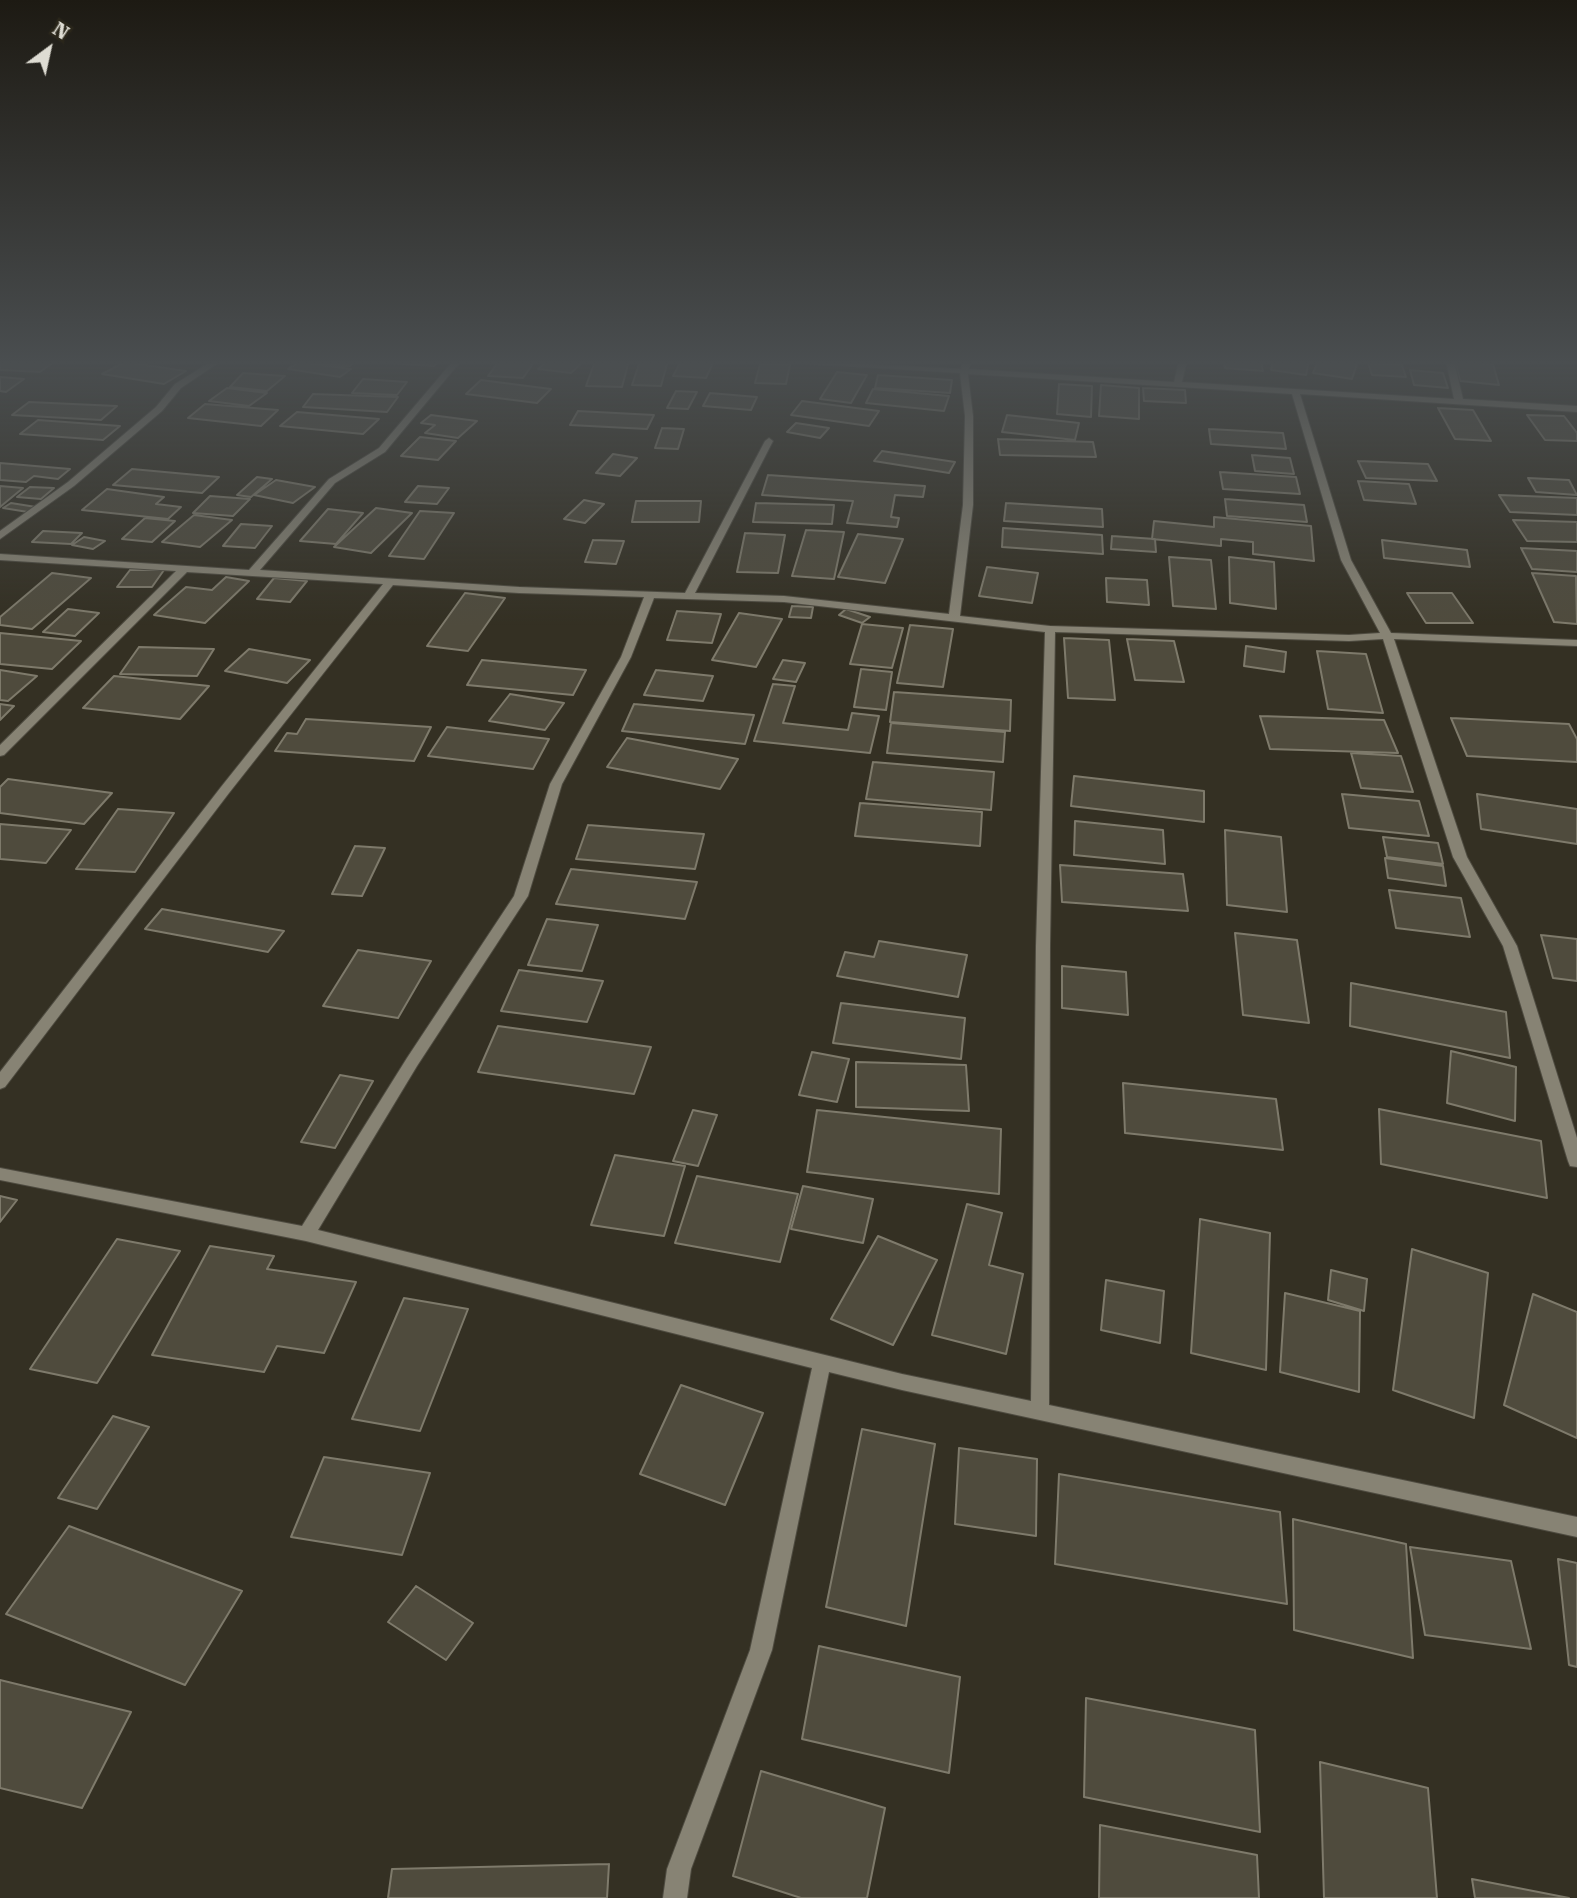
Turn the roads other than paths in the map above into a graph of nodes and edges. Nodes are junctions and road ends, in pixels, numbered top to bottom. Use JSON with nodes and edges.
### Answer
{"nodes":[{"id":1,"x":111,"y":450,"type":"edge"},
{"id":2,"x":382,"y":450,"type":"edge"},
{"id":3,"x":764,"y":450,"type":"edge"},
{"id":4,"x":969,"y":450,"type":"edge"},
{"id":5,"x":1313,"y":450,"type":"edge"},
{"id":6,"x":0,"y":536,"type":"edge"},
{"id":7,"x":0,"y":557,"type":"edge"},
{"id":8,"x":184,"y":569,"type":"junction"},
{"id":9,"x":251,"y":573,"type":"junction"},
{"id":10,"x":390,"y":582,"type":"junction"},
{"id":11,"x":650,"y":594,"type":"junction"},
{"id":12,"x":689,"y":595,"type":"junction"},
{"id":13,"x":954,"y":618,"type":"junction"},
{"id":14,"x":1050,"y":629,"type":"junction"},
{"id":15,"x":1387,"y":636,"type":"junction"},
{"id":16,"x":1577,"y":643,"type":"edge"},
{"id":17,"x":0,"y":752,"type":"edge"},
{"id":18,"x":0,"y":1083,"type":"edge"},
{"id":19,"x":1576,"y":1161,"type":"edge"},
{"id":20,"x":0,"y":1174,"type":"edge"},
{"id":21,"x":306,"y":1234,"type":"junction"},
{"id":22,"x":822,"y":1362,"type":"junction"},
{"id":23,"x":1040,"y":1412,"type":"junction"},
{"id":24,"x":1577,"y":1527,"type":"edge"},
{"id":25,"x":676,"y":1898,"type":"edge"}],
"edges":[{"from":1,"to":6,"type":"street"},
{"from":2,"to":9,"type":"street"},
{"from":3,"to":12,"type":"street"},
{"from":4,"to":13,"type":"street"},
{"from":5,"to":15,"type":"street"},
{"from":7,"to":8,"type":"street"},
{"from":8,"to":9,"type":"street"},
{"from":8,"to":17,"type":"street"},
{"from":9,"to":10,"type":"street"},
{"from":10,"to":11,"type":"street"},
{"from":10,"to":18,"type":"street"},
{"from":11,"to":12,"type":"street"},
{"from":11,"to":21,"type":"street"},
{"from":12,"to":13,"type":"street"},
{"from":13,"to":14,"type":"street"},
{"from":14,"to":15,"type":"street"},
{"from":14,"to":23,"type":"street"},
{"from":15,"to":16,"type":"street"},
{"from":15,"to":19,"type":"street"},
{"from":20,"to":21,"type":"street"},
{"from":21,"to":22,"type":"street"},
{"from":22,"to":23,"type":"street"},
{"from":22,"to":25,"type":"street"},
{"from":23,"to":24,"type":"street"}]}
